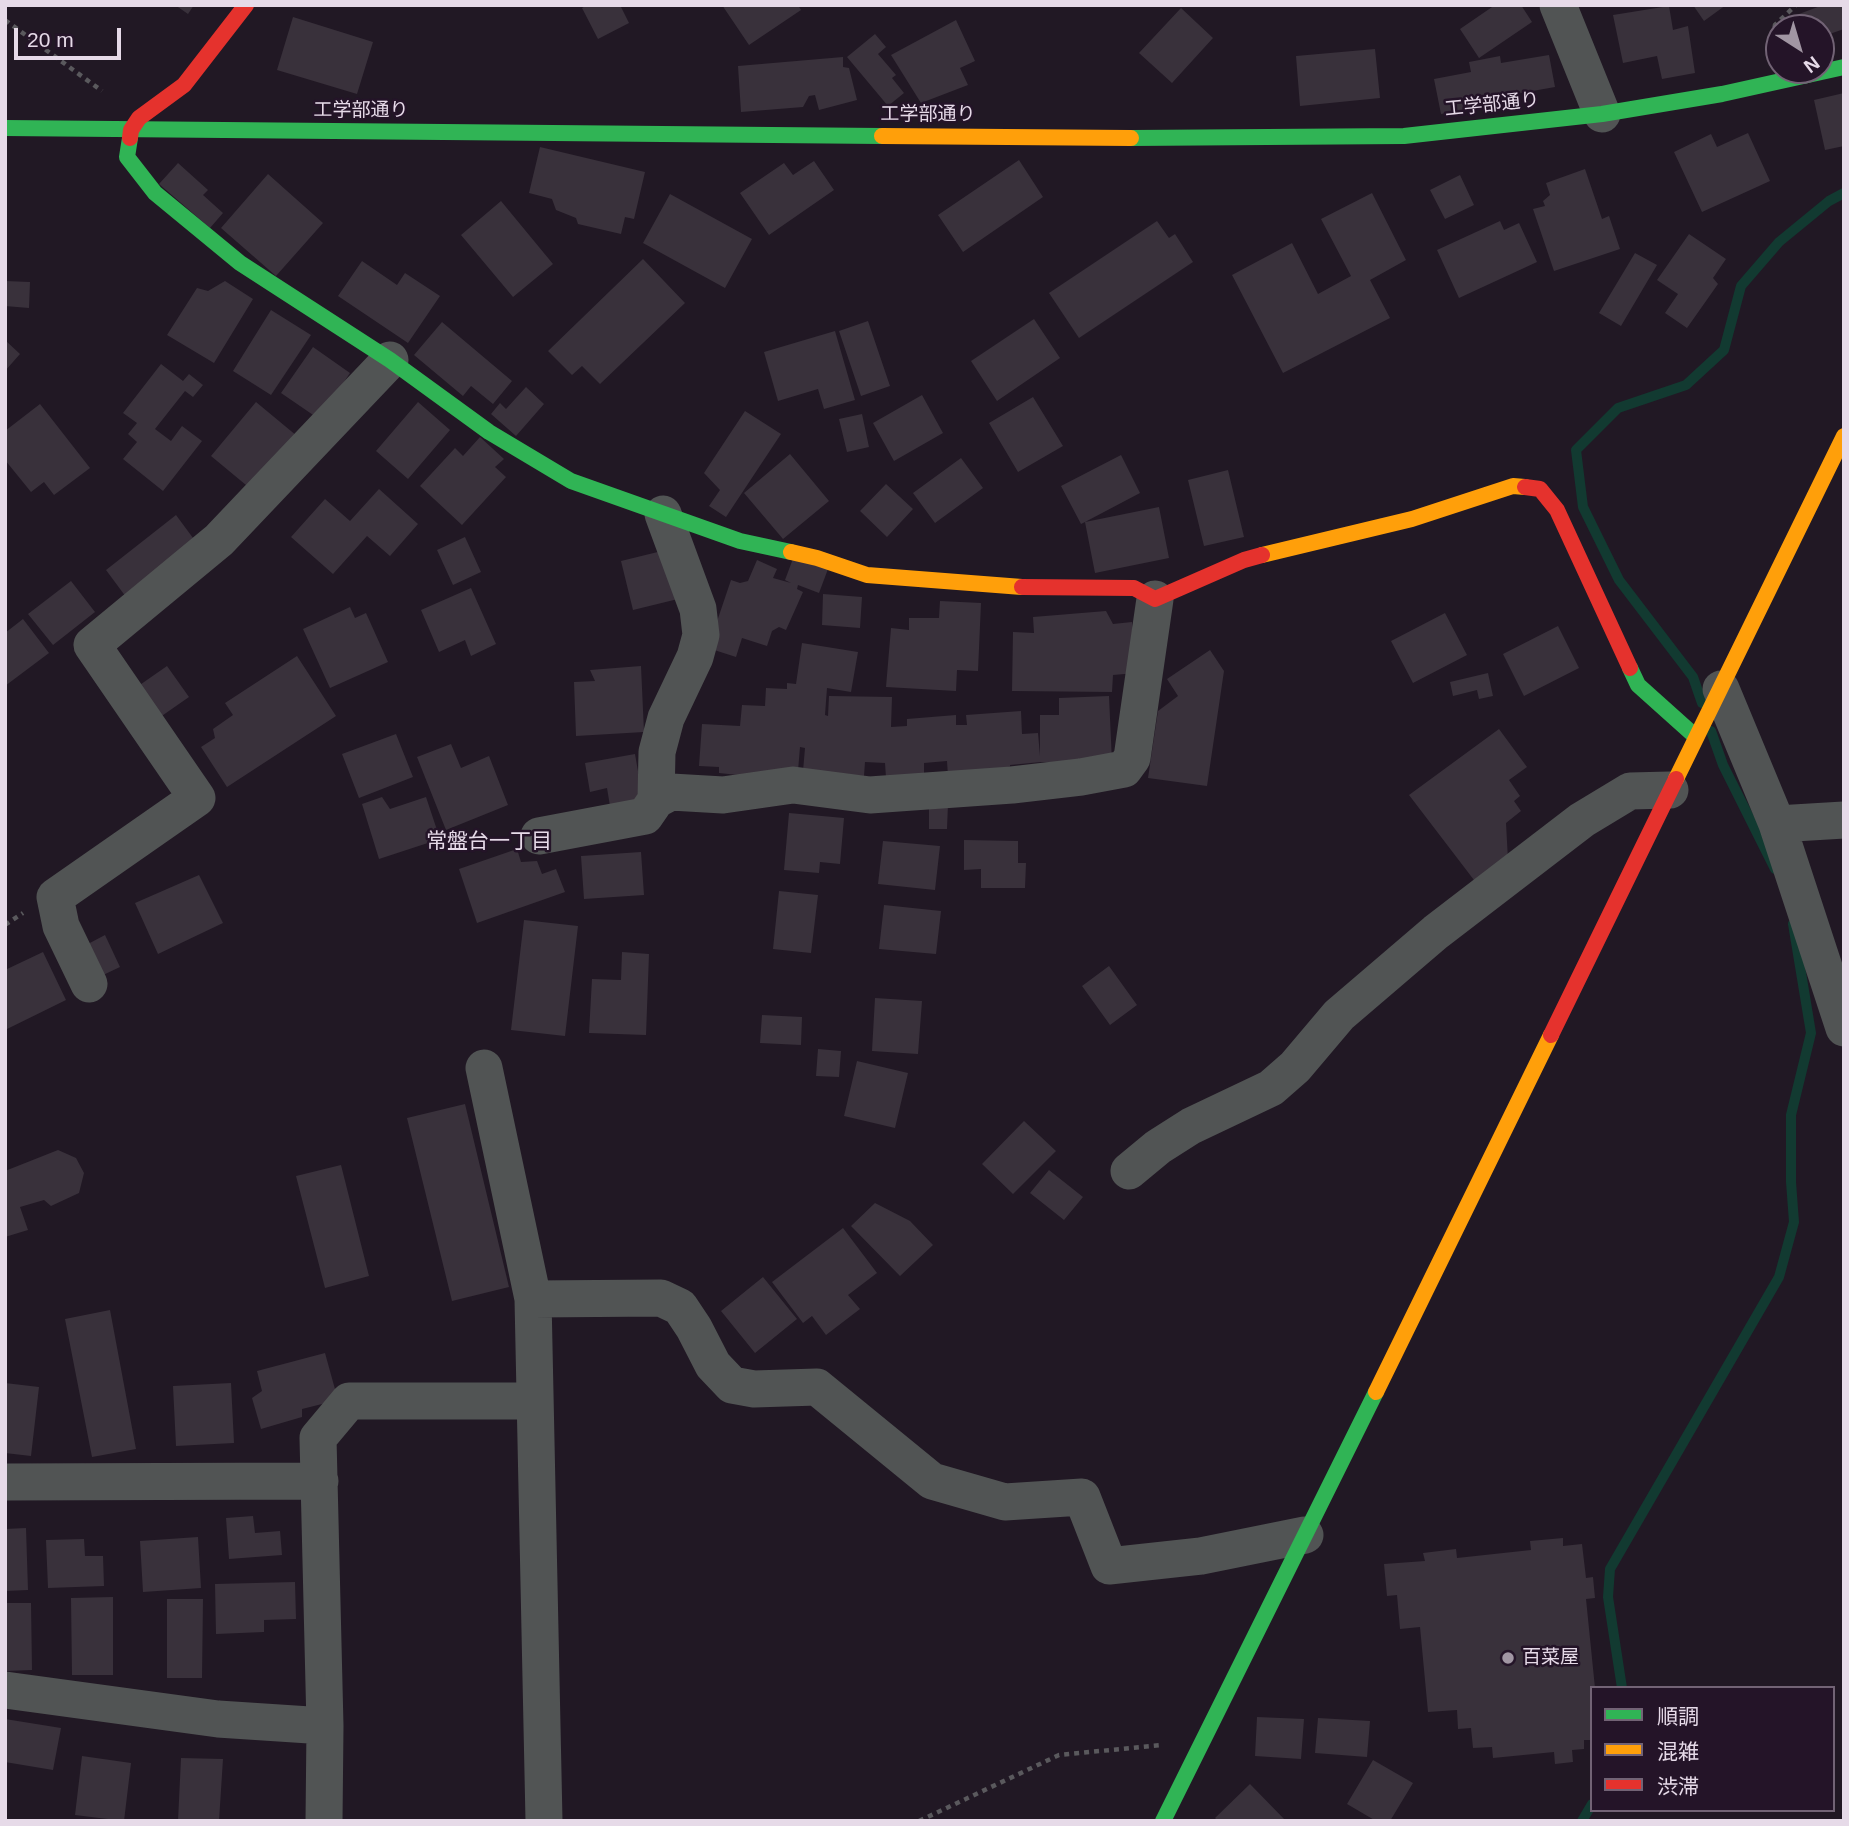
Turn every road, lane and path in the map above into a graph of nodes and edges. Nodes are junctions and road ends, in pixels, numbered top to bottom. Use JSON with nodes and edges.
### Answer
{"nodes":[{"id":1,"x":246,"y":5,"type":"edge"},
{"id":2,"x":1558,"y":5,"type":"edge"},
{"id":3,"x":5,"y":20,"type":"edge"},
{"id":4,"x":1844,"y":67,"type":"edge"},
{"id":5,"x":1602,"y":114,"type":"junction"},
{"id":6,"x":135,"y":124,"type":"junction"},
{"id":7,"x":5,"y":128,"type":"edge"},
{"id":8,"x":390,"y":360,"type":"junction"},
{"id":9,"x":1844,"y":436,"type":"edge"},
{"id":10,"x":663,"y":514,"type":"junction"},
{"id":11,"x":1155,"y":599,"type":"junction"},
{"id":12,"x":1721,"y":689,"type":"junction"},
{"id":13,"x":1696,"y":737,"type":"junction"},
{"id":14,"x":1670,"y":790,"type":"junction"},
{"id":15,"x":656,"y":800,"type":"junction"},
{"id":16,"x":1844,"y":820,"type":"edge"},
{"id":17,"x":1777,"y":824,"type":"junction"},
{"id":18,"x":539,"y":836,"type":"dead end"},
{"id":19,"x":89,"y":984,"type":"dead end"},
{"id":20,"x":1844,"y":1028,"type":"edge"},
{"id":21,"x":484,"y":1068,"type":"dead end"},
{"id":22,"x":1129,"y":1171,"type":"dead end"},
{"id":23,"x":533,"y":1299,"type":"junction"},
{"id":24,"x":535,"y":1401,"type":"junction"},
{"id":25,"x":320,"y":1481,"type":"junction"},
{"id":26,"x":5,"y":1482,"type":"edge"},
{"id":27,"x":1305,"y":1535,"type":"junction"},
{"id":28,"x":5,"y":1690,"type":"edge"},
{"id":29,"x":325,"y":1726,"type":"junction"},
{"id":30,"x":1205,"y":1740,"type":"junction"},
{"id":31,"x":324,"y":1821,"type":"edge"},
{"id":32,"x":544,"y":1821,"type":"edge"},
{"id":33,"x":919,"y":1821,"type":"edge"},
{"id":34,"x":1163,"y":1821,"type":"edge"}],
"edges":[{"from":1,"to":6,"type":"street"},
{"from":2,"to":5,"type":"street"},
{"from":3,"to":6,"type":"path"},
{"from":4,"to":5,"type":"street","name":"工学部通り"},
{"from":5,"to":6,"type":"street","name":"工学部通り"},
{"from":6,"to":7,"type":"street","name":"工学部通り"},
{"from":6,"to":8,"type":"street"},
{"from":8,"to":10,"type":"street"},
{"from":8,"to":19,"type":"street"},
{"from":9,"to":12,"type":"street"},
{"from":10,"to":11,"type":"street"},
{"from":10,"to":15,"type":"street"},
{"from":11,"to":13,"type":"street"},
{"from":11,"to":15,"type":"street"},
{"from":12,"to":13,"type":"street"},
{"from":12,"to":17,"type":"street"},
{"from":13,"to":14,"type":"street"},
{"from":14,"to":22,"type":"street"},
{"from":14,"to":27,"type":"street"},
{"from":15,"to":18,"type":"street"},
{"from":16,"to":17,"type":"street"},
{"from":17,"to":20,"type":"street"},
{"from":21,"to":23,"type":"street"},
{"from":23,"to":24,"type":"street"},
{"from":23,"to":27,"type":"street"},
{"from":24,"to":25,"type":"street"},
{"from":24,"to":32,"type":"street"},
{"from":25,"to":26,"type":"street"},
{"from":25,"to":29,"type":"street"},
{"from":27,"to":30,"type":"street"},
{"from":28,"to":29,"type":"street"},
{"from":29,"to":31,"type":"street"},
{"from":30,"to":33,"type":"path"},
{"from":30,"to":34,"type":"street"}]}
